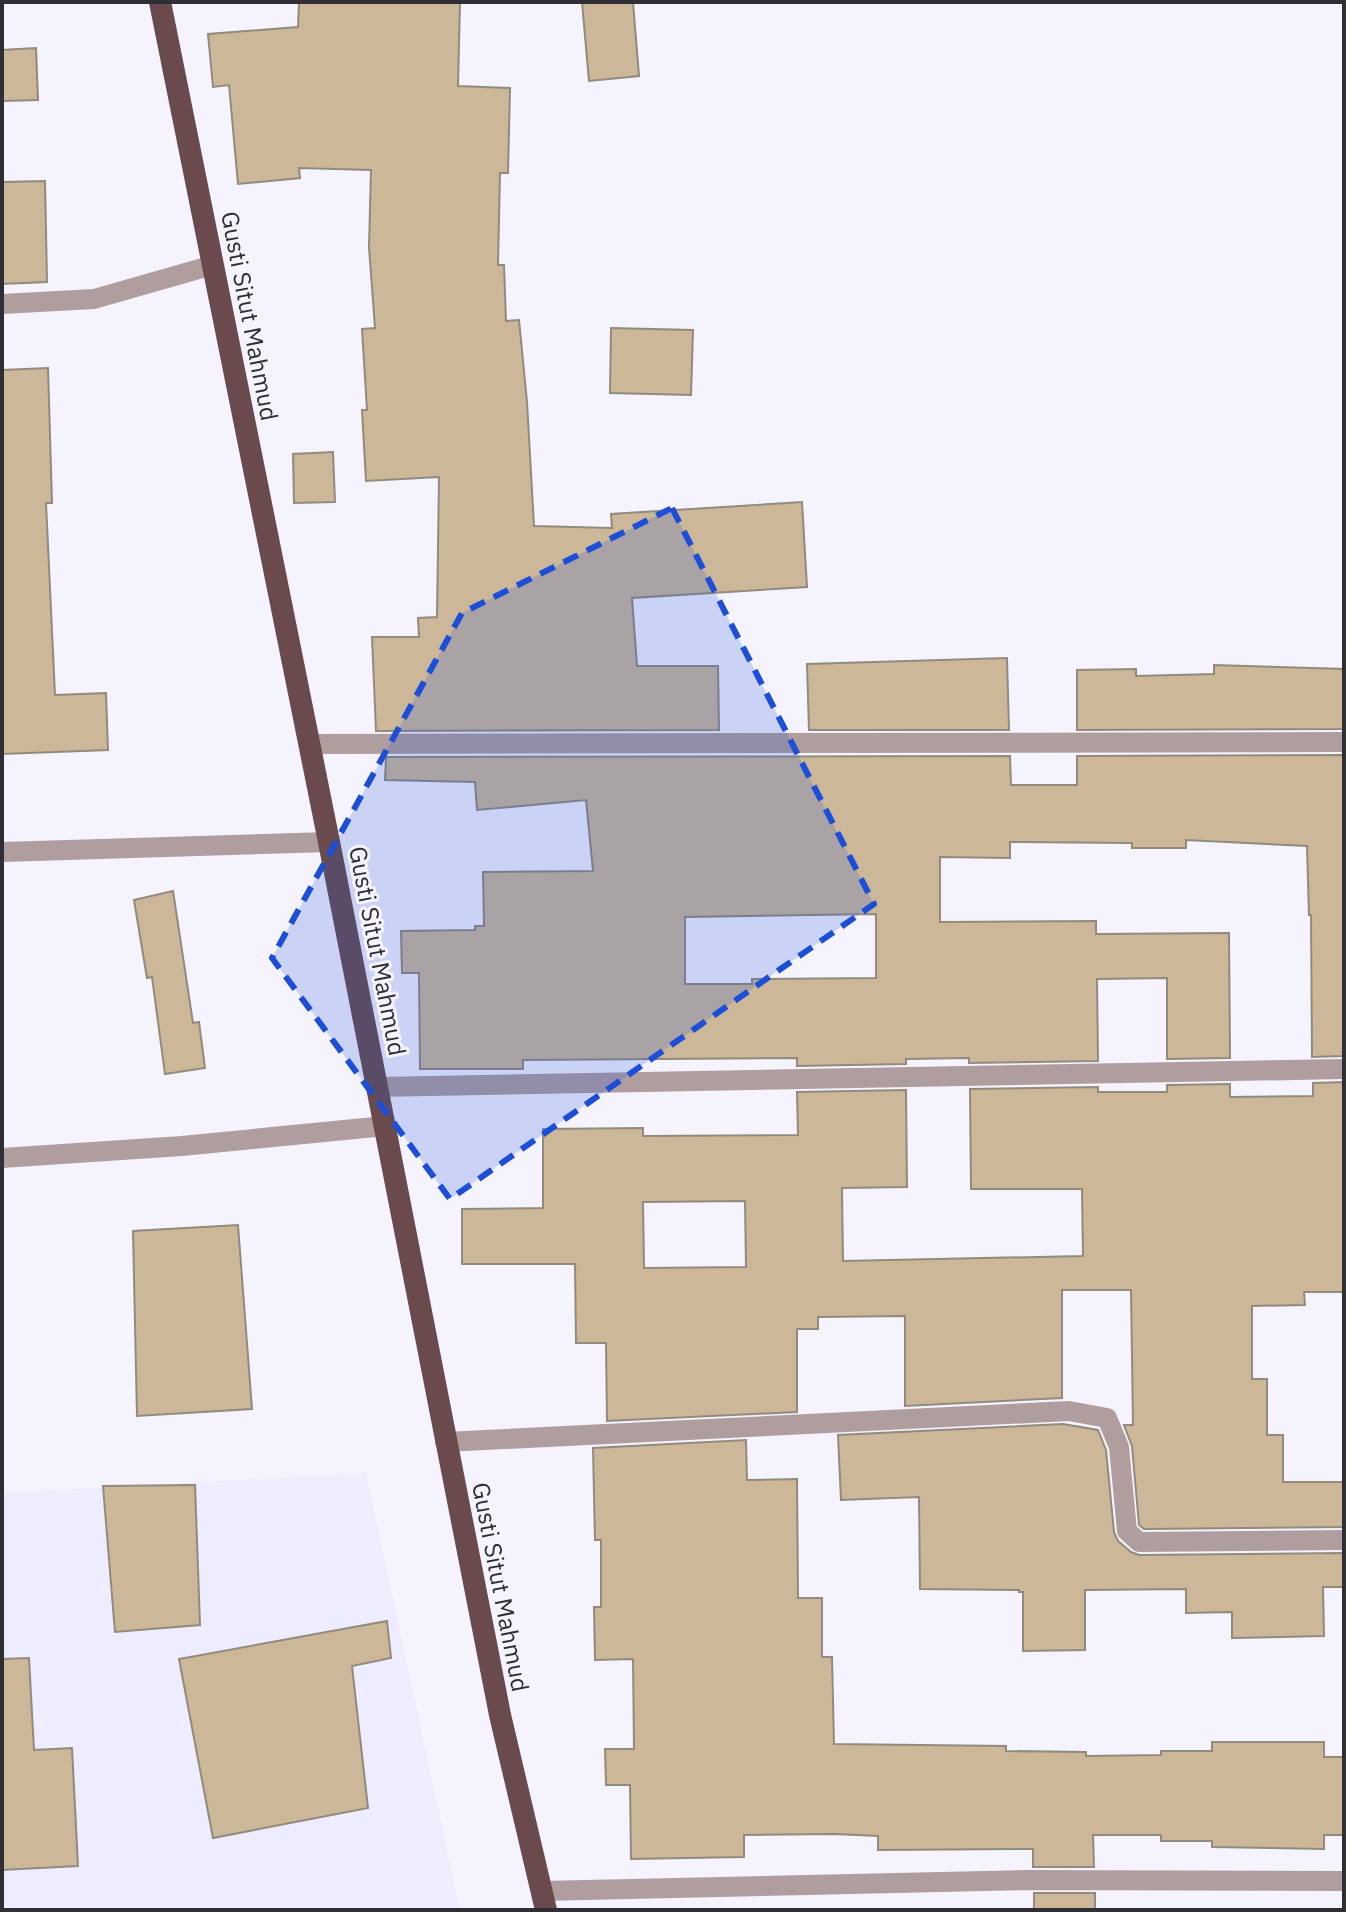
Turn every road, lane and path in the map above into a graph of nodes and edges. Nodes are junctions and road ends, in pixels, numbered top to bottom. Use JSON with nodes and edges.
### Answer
{"nodes":[{"id":1,"x":160,"y":2,"type":"edge"},
{"id":2,"x":213,"y":265,"type":"junction"},
{"id":3,"x":2,"y":304,"type":"edge"},
{"id":4,"x":1344,"y":742,"type":"edge"},
{"id":5,"x":309,"y":744,"type":"junction"},
{"id":6,"x":329,"y":842,"type":"junction"},
{"id":7,"x":2,"y":852,"type":"edge"},
{"id":8,"x":1344,"y":1069,"type":"edge"},
{"id":9,"x":376,"y":1087,"type":"junction"},
{"id":10,"x":385,"y":1126,"type":"junction"},
{"id":11,"x":2,"y":1158,"type":"edge"},
{"id":12,"x":445,"y":1442,"type":"junction"},
{"id":13,"x":1344,"y":1540,"type":"edge"},
{"id":14,"x":1344,"y":1881,"type":"edge"},
{"id":15,"x":544,"y":1900,"type":"edge"}],
"edges":[{"from":1,"to":2,"type":"highway","name":"Gusti Situt Mahmud"},
{"from":2,"to":3,"type":"street"},
{"from":2,"to":5,"type":"highway","name":"Gusti Situt Mahmud"},
{"from":4,"to":5,"type":"street"},
{"from":5,"to":6,"type":"highway","name":"Gusti Situt Mahmud"},
{"from":6,"to":7,"type":"street"},
{"from":6,"to":9,"type":"highway","name":"Gusti Situt Mahmud"},
{"from":8,"to":9,"type":"street"},
{"from":9,"to":10,"type":"highway","name":"Gusti Situt Mahmud"},
{"from":10,"to":11,"type":"street"},
{"from":10,"to":12,"type":"highway","name":"Gusti Situt Mahmud"},
{"from":12,"to":13,"type":"street"},
{"from":12,"to":15,"type":"highway","name":"Gusti Situt Mahmud"},
{"from":14,"to":15,"type":"street"}]}
